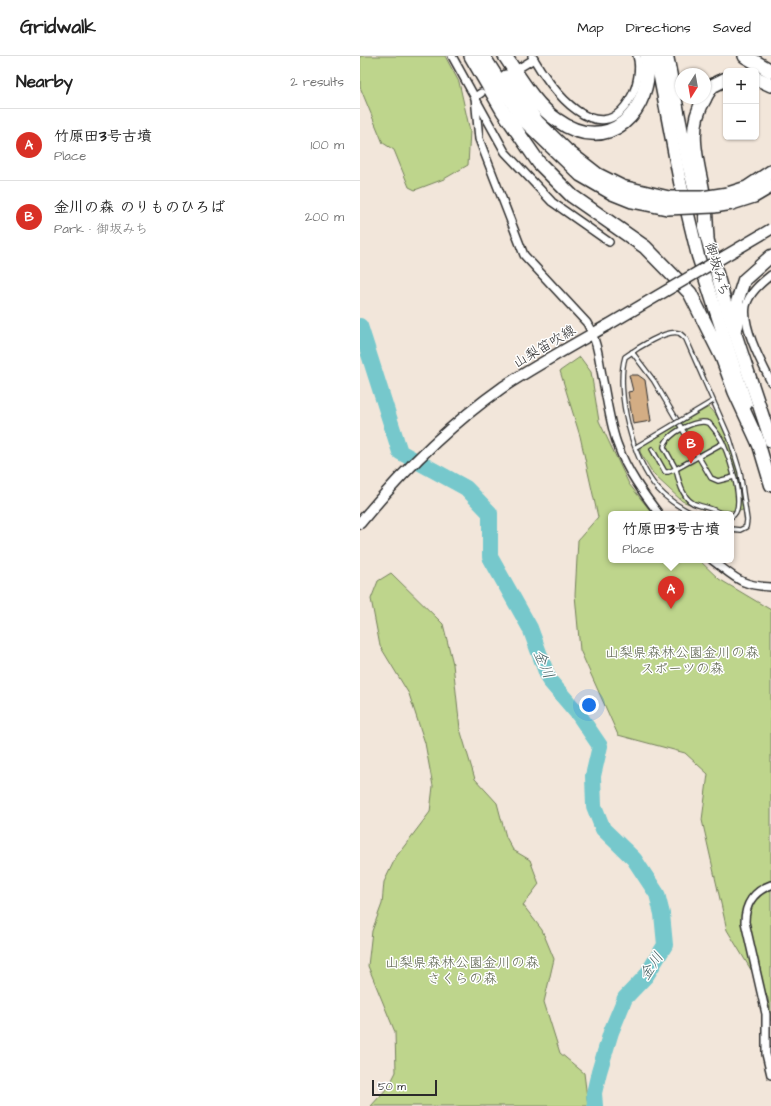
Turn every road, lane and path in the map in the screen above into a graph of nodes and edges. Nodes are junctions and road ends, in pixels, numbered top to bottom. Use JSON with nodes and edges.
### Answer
{"nodes":[{"id":1,"x":452,"y":56,"type":"edge"},
{"id":2,"x":471,"y":56,"type":"edge"},
{"id":3,"x":483,"y":56,"type":"edge"},
{"id":4,"x":494,"y":56,"type":"edge"},
{"id":5,"x":505,"y":56,"type":"edge"},
{"id":6,"x":645,"y":56,"type":"edge"},
{"id":7,"x":667,"y":56,"type":"edge"},
{"id":8,"x":745,"y":56,"type":"edge"},
{"id":9,"x":533,"y":58,"type":"edge"},
{"id":10,"x":519,"y":68,"type":"dead end"},
{"id":11,"x":771,"y":70,"type":"edge"},
{"id":12,"x":723,"y":80,"type":"edge"},
{"id":13,"x":759,"y":80,"type":"edge"},
{"id":14,"x":771,"y":86,"type":"edge"},
{"id":15,"x":711,"y":88,"type":"edge"},
{"id":16,"x":478,"y":95,"type":"junction"},
{"id":17,"x":701,"y":104,"type":"edge"},
{"id":18,"x":771,"y":172,"type":"edge"},
{"id":19,"x":771,"y":186,"type":"edge"},
{"id":20,"x":730,"y":198,"type":"junction"},
{"id":21,"x":668,"y":203,"type":"junction"},
{"id":22,"x":771,"y":229,"type":"edge"},
{"id":23,"x":707,"y":236,"type":"junction"},
{"id":24,"x":609,"y":242,"type":"dead end"},
{"id":25,"x":771,"y":256,"type":"edge"},
{"id":26,"x":771,"y":275,"type":"edge"},
{"id":27,"x":594,"y":333,"type":"junction"},
{"id":28,"x":742,"y":350,"type":"junction"},
{"id":29,"x":632,"y":352,"type":"junction"},
{"id":30,"x":771,"y":382,"type":"edge"},
{"id":31,"x":713,"y":401,"type":"junction"},
{"id":32,"x":682,"y":429,"type":"junction"},
{"id":33,"x":723,"y":443,"type":"junction"},
{"id":34,"x":765,"y":443,"type":"edge"},
{"id":35,"x":636,"y":448,"type":"junction"},
{"id":36,"x":652,"y":449,"type":"dead end"},
{"id":37,"x":698,"y":456,"type":"junction"},
{"id":38,"x":676,"y":469,"type":"junction"},
{"id":39,"x":734,"y":477,"type":"junction"},
{"id":40,"x":771,"y":485,"type":"edge"},
{"id":41,"x":657,"y":511,"type":"edge"},
{"id":42,"x":689,"y":511,"type":"edge"},
{"id":43,"x":716,"y":511,"type":"edge"},
{"id":44,"x":734,"y":514,"type":"edge"},
{"id":45,"x":360,"y":523,"type":"edge"},
{"id":46,"x":734,"y":529,"type":"edge"},
{"id":47,"x":715,"y":563,"type":"edge"},
{"id":48,"x":771,"y":587,"type":"edge"},
{"id":49,"x":771,"y":885,"type":"edge"},
{"id":50,"x":771,"y":1075,"type":"edge"}],
"edges":[{"from":1,"to":16,"type":"street"},
{"from":2,"to":34,"type":"highway"},
{"from":3,"to":21,"type":"highway"},
{"from":4,"to":21,"type":"highway"},
{"from":5,"to":6,"type":"highway"},
{"from":6,"to":9,"type":"street"},
{"from":6,"to":34,"type":"highway","name":"御坂みち"},
{"from":7,"to":23,"type":"highway","name":"御坂みち"},
{"from":8,"to":11,"type":"highway"},
{"from":9,"to":10,"type":"street"},
{"from":12,"to":15,"type":"highway"},
{"from":13,"to":14,"type":"highway"},
{"from":16,"to":24,"type":"street"},
{"from":16,"to":27,"type":"street"},
{"from":17,"to":23,"type":"highway"},
{"from":18,"to":20,"type":"highway"},
{"from":19,"to":20,"type":"highway"},
{"from":20,"to":21,"type":"highway","bridge":true},
{"from":22,"to":27,"type":"main road","name":"山梨笛吹線","bridge":true},
{"from":23,"to":28,"type":"highway","name":"御坂みち"},
{"from":25,"to":28,"type":"highway"},
{"from":26,"to":30,"type":"street"},
{"from":27,"to":41,"type":"street"},
{"from":27,"to":45,"type":"main road","name":"山梨笛吹線"},
{"from":28,"to":34,"type":"highway","name":"御坂みち"},
{"from":29,"to":31,"type":"lane"},
{"from":29,"to":32,"type":"lane"},
{"from":29,"to":35,"type":"lane"},
{"from":31,"to":35,"type":"lane","bridge":true},
{"from":31,"to":46,"type":"lane"},
{"from":32,"to":33,"type":"lane"},
{"from":32,"to":37,"type":"lane"},
{"from":32,"to":38,"type":"lane"},
{"from":33,"to":37,"type":"lane"},
{"from":33,"to":39,"type":"lane"},
{"from":34,"to":40,"type":"highway","name":"御坂みち"},
{"from":35,"to":42,"type":"lane"},
{"from":36,"to":38,"type":"lane"},
{"from":37,"to":38,"type":"lane"},
{"from":37,"to":39,"type":"lane"},
{"from":38,"to":43,"type":"lane"},
{"from":39,"to":44,"type":"lane"},
{"from":47,"to":48,"type":"street"},
{"from":49,"to":50,"type":"street"}]}
